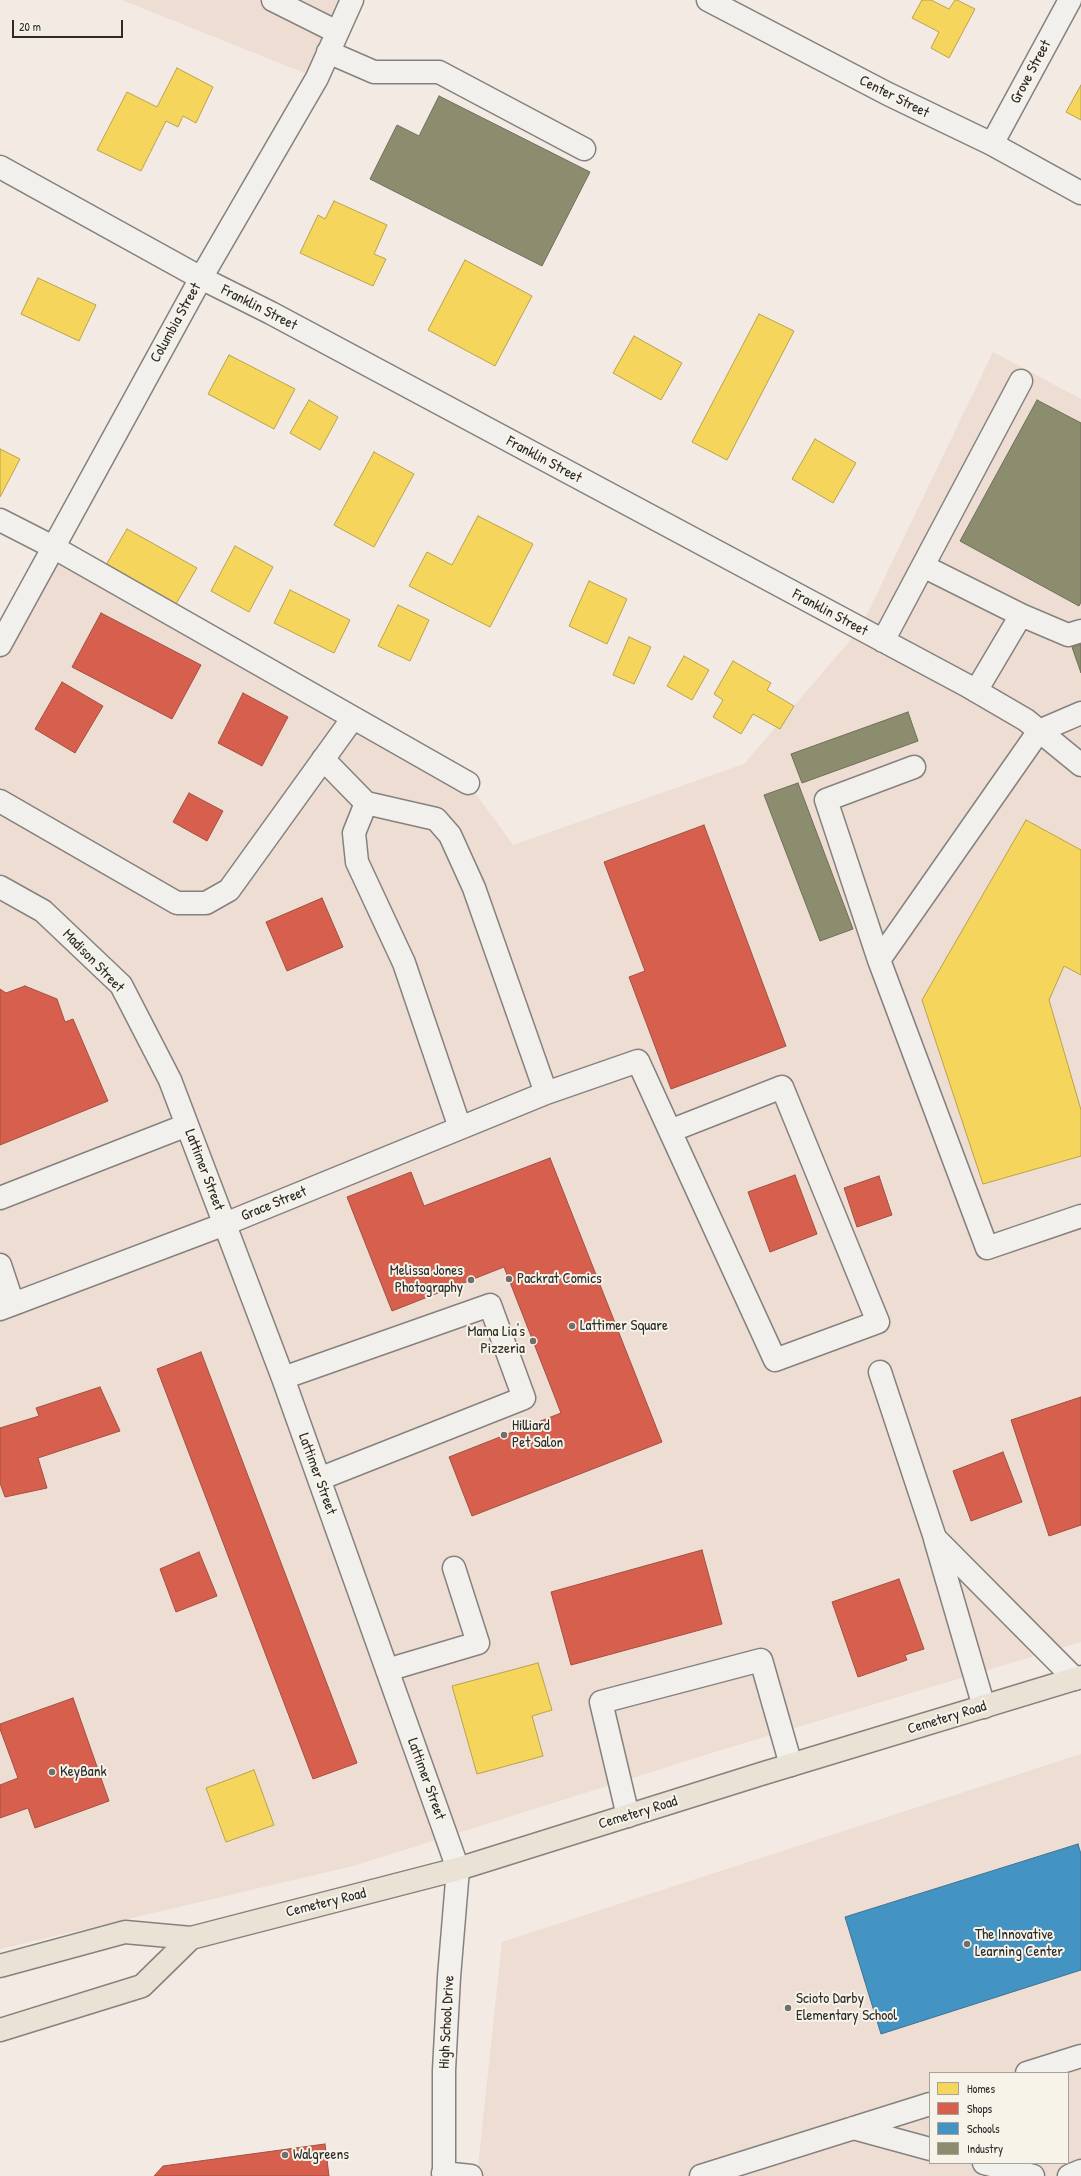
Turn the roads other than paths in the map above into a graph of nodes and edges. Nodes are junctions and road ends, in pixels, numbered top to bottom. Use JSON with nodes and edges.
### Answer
{"nodes":[{"id":1,"x":273,"y":0,"type":"edge"},
{"id":2,"x":352,"y":0,"type":"edge"},
{"id":3,"x":708,"y":0,"type":"edge"},
{"id":4,"x":1070,"y":0,"type":"edge"},
{"id":5,"x":332,"y":42,"type":"junction"},
{"id":6,"x":992,"y":144,"type":"junction"},
{"id":7,"x":584,"y":149,"type":"dead end"},
{"id":8,"x":0,"y":167,"type":"edge"},
{"id":9,"x":1081,"y":193,"type":"edge"},
{"id":10,"x":201,"y":278,"type":"junction"},
{"id":11,"x":1021,"y":380,"type":"dead end"},
{"id":12,"x":0,"y":520,"type":"edge"},
{"id":13,"x":53,"y":547,"type":"junction"},
{"id":14,"x":922,"y":566,"type":"junction"},
{"id":15,"x":1021,"y":615,"type":"junction"},
{"id":16,"x":1081,"y":631,"type":"edge"},
{"id":17,"x":883,"y":641,"type":"junction"},
{"id":18,"x":0,"y":645,"type":"edge"},
{"id":19,"x":976,"y":691,"type":"junction"},
{"id":20,"x":1081,"y":713,"type":"edge"},
{"id":21,"x":353,"y":718,"type":"junction"},
{"id":22,"x":1039,"y":731,"type":"junction"},
{"id":23,"x":323,"y":759,"type":"junction"},
{"id":24,"x":1081,"y":765,"type":"edge"},
{"id":25,"x":914,"y":768,"type":"dead end"},
{"id":26,"x":468,"y":783,"type":"dead end"},
{"id":27,"x":0,"y":801,"type":"edge"},
{"id":28,"x":366,"y":803,"type":"junction"},
{"id":29,"x":0,"y":888,"type":"edge"},
{"id":30,"x":879,"y":960,"type":"junction"},
{"id":31,"x":170,"y":1080,"type":"joint"},
{"id":32,"x":546,"y":1093,"type":"junction"},
{"id":33,"x":187,"y":1125,"type":"junction"},
{"id":34,"x":460,"y":1128,"type":"junction"},
{"id":35,"x":670,"y":1131,"type":"junction"},
{"id":36,"x":0,"y":1198,"type":"edge"},
{"id":37,"x":1081,"y":1216,"type":"edge"},
{"id":38,"x":225,"y":1224,"type":"junction"},
{"id":39,"x":0,"y":1265,"type":"edge"},
{"id":40,"x":7,"y":1306,"type":"edge"},
{"id":41,"x":880,"y":1372,"type":"dead end"},
{"id":42,"x":283,"y":1378,"type":"junction"},
{"id":43,"x":319,"y":1479,"type":"junction"},
{"id":44,"x":935,"y":1538,"type":"junction"},
{"id":45,"x":454,"y":1568,"type":"dead end"},
{"id":46,"x":387,"y":1670,"type":"junction"},
{"id":47,"x":1078,"y":1678,"type":"edge"},
{"id":48,"x":984,"y":1707,"type":"junction"},
{"id":49,"x":791,"y":1765,"type":"junction"},
{"id":50,"x":628,"y":1816,"type":"junction"},
{"id":51,"x":458,"y":1869,"type":"junction"},
{"id":52,"x":191,"y":1938,"type":"junction"},
{"id":53,"x":0,"y":1966,"type":"edge"},
{"id":54,"x":0,"y":2030,"type":"edge"},
{"id":55,"x":1081,"y":2056,"type":"edge"},
{"id":56,"x":1030,"y":2072,"type":"edge"},
{"id":57,"x":929,"y":2104,"type":"edge"},
{"id":58,"x":852,"y":2128,"type":"junction"},
{"id":59,"x":929,"y":2149,"type":"edge"},
{"id":60,"x":988,"y":2164,"type":"edge"},
{"id":61,"x":1081,"y":2171,"type":"edge"},
{"id":62,"x":443,"y":2175,"type":"edge"},
{"id":63,"x":472,"y":2176,"type":"edge"},
{"id":64,"x":701,"y":2176,"type":"edge"},
{"id":65,"x":1033,"y":2176,"type":"edge"},
{"id":66,"x":1069,"y":2176,"type":"edge"}],
"edges":[{"from":1,"to":5,"type":"street"},
{"from":2,"to":5,"type":"street","name":"Columbia Street"},
{"from":3,"to":6,"type":"street","name":"Center Street"},
{"from":4,"to":6,"type":"street","name":"Grove Street"},
{"from":5,"to":7,"type":"street"},
{"from":5,"to":10,"type":"street","name":"Columbia Street"},
{"from":6,"to":9,"type":"street","name":"Center Street"},
{"from":8,"to":10,"type":"street","name":"Franklin Street"},
{"from":10,"to":13,"type":"street","name":"Columbia Street"},
{"from":10,"to":17,"type":"street","name":"Franklin Street"},
{"from":11,"to":14,"type":"street"},
{"from":12,"to":13,"type":"street"},
{"from":13,"to":18,"type":"street","name":"Columbia Street"},
{"from":13,"to":21,"type":"street"},
{"from":14,"to":15,"type":"street"},
{"from":14,"to":17,"type":"street"},
{"from":15,"to":16,"type":"street"},
{"from":15,"to":19,"type":"street"},
{"from":17,"to":19,"type":"street","name":"Franklin Street"},
{"from":19,"to":22,"type":"street","name":"Franklin Street"},
{"from":20,"to":22,"type":"street"},
{"from":21,"to":23,"type":"street"},
{"from":21,"to":26,"type":"street"},
{"from":22,"to":24,"type":"street","name":"Franklin Street"},
{"from":22,"to":30,"type":"street"},
{"from":23,"to":27,"type":"street"},
{"from":23,"to":28,"type":"street"},
{"from":25,"to":30,"type":"street"},
{"from":28,"to":32,"type":"street"},
{"from":28,"to":34,"type":"street"},
{"from":29,"to":31,"type":"street","name":"Madison Street"},
{"from":30,"to":37,"type":"street"},
{"from":31,"to":33,"type":"street","name":"Lattimer Street"},
{"from":32,"to":34,"type":"street","name":"Grace Street"},
{"from":32,"to":35,"type":"street","name":"Grace Street"},
{"from":33,"to":36,"type":"street"},
{"from":33,"to":38,"type":"street","name":"Lattimer Street"},
{"from":34,"to":38,"type":"street","name":"Grace Street"},
{"from":35,"to":35,"type":"street"},
{"from":38,"to":40,"type":"street","name":"Grace Street"},
{"from":38,"to":42,"type":"street","name":"Lattimer Street"},
{"from":39,"to":40,"type":"street"},
{"from":41,"to":44,"type":"street"},
{"from":42,"to":43,"type":"street","name":"Lattimer Street"},
{"from":42,"to":43,"type":"street"},
{"from":43,"to":46,"type":"street","name":"Lattimer Street"},
{"from":44,"to":47,"type":"street"},
{"from":44,"to":48,"type":"street"},
{"from":45,"to":46,"type":"street"},
{"from":46,"to":51,"type":"street","name":"Lattimer Street"},
{"from":47,"to":48,"type":"main road","name":"Cemetery Road"},
{"from":48,"to":49,"type":"main road","name":"Cemetery Road"},
{"from":49,"to":50,"type":"main road","name":"Cemetery Road"},
{"from":49,"to":50,"type":"street"},
{"from":50,"to":51,"type":"main road","name":"Cemetery Road"},
{"from":51,"to":52,"type":"main road","name":"Cemetery Road"},
{"from":51,"to":62,"type":"street","name":"High School Drive"},
{"from":52,"to":53,"type":"main road","name":"Cemetery Road"},
{"from":52,"to":54,"type":"main road","name":"Cemetery Road"},
{"from":55,"to":56,"type":"street"},
{"from":57,"to":58,"type":"street"},
{"from":58,"to":59,"type":"street"},
{"from":58,"to":64,"type":"street"},
{"from":60,"to":65,"type":"street"},
{"from":61,"to":66,"type":"street"},
{"from":62,"to":63,"type":"street"}]}
